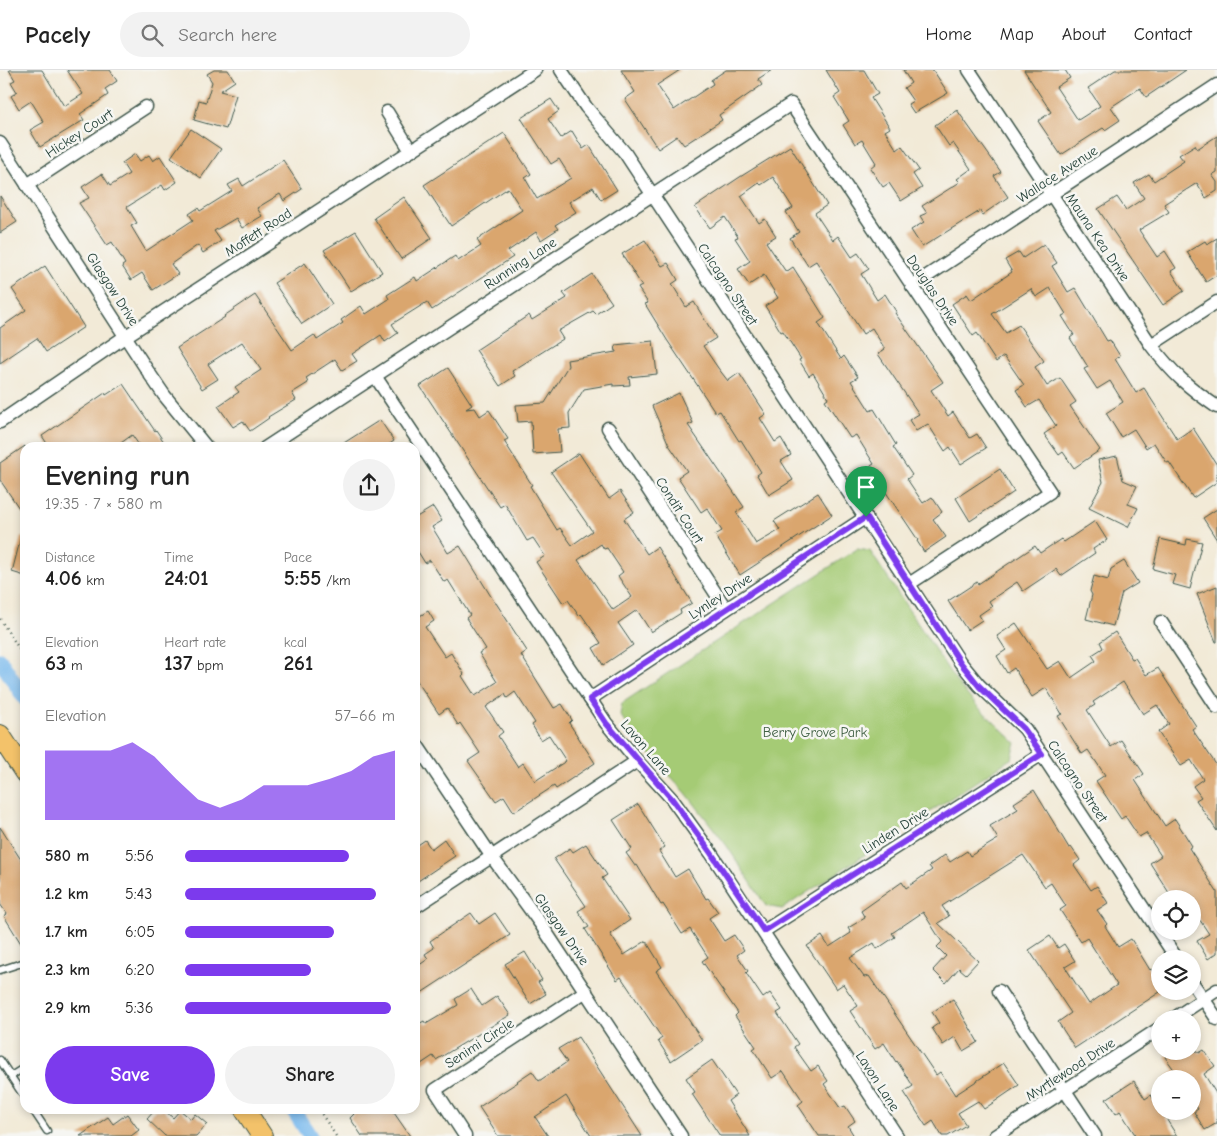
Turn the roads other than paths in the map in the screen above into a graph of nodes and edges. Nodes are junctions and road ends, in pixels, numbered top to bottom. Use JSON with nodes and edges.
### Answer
{"nodes":[{"id":1,"x":535,"y":70,"type":"edge"},
{"id":2,"x":561,"y":70,"type":"edge"},
{"id":3,"x":969,"y":70,"type":"edge"},
{"id":4,"x":1217,"y":85,"type":"edge"},
{"id":5,"x":791,"y":104,"type":"joint"},
{"id":6,"x":146,"y":107,"type":"dead end"},
{"id":7,"x":387,"y":112,"type":"dead end"},
{"id":8,"x":0,"y":143,"type":"edge"},
{"id":9,"x":411,"y":151,"type":"junction"},
{"id":10,"x":27,"y":185,"type":"junction"},
{"id":11,"x":651,"y":195,"type":"junction"},
{"id":12,"x":1052,"y":195,"type":"junction"},
{"id":13,"x":912,"y":286,"type":"junction"},
{"id":14,"x":1217,"y":302,"type":"edge"},
{"id":15,"x":126,"y":336,"type":"junction"},
{"id":16,"x":1151,"y":345,"type":"junction"},
{"id":17,"x":375,"y":376,"type":"junction"},
{"id":18,"x":1217,"y":407,"type":"edge"},
{"id":19,"x":0,"y":422,"type":"edge"},
{"id":20,"x":608,"y":428,"type":"dead end"},
{"id":21,"x":202,"y":442,"type":"edge"},
{"id":22,"x":274,"y":442,"type":"edge"},
{"id":23,"x":419,"y":442,"type":"edge"},
{"id":24,"x":420,"y":444,"type":"edge"},
{"id":25,"x":866,"y":517,"type":"junction"},
{"id":26,"x":909,"y":584,"type":"junction"},
{"id":27,"x":726,"y":609,"type":"junction"},
{"id":28,"x":1161,"y":622,"type":"dead end"},
{"id":29,"x":590,"y":699,"type":"junction"},
{"id":30,"x":1217,"y":707,"type":"edge"},
{"id":31,"x":0,"y":735,"type":"edge"},
{"id":32,"x":420,"y":749,"type":"edge"},
{"id":33,"x":1042,"y":754,"type":"junction"},
{"id":34,"x":637,"y":760,"type":"junction"},
{"id":35,"x":20,"y":765,"type":"edge"},
{"id":36,"x":492,"y":857,"type":"junction"},
{"id":37,"x":420,"y":904,"type":"edge"},
{"id":38,"x":764,"y":931,"type":"junction"},
{"id":39,"x":1171,"y":950,"type":"edge"},
{"id":40,"x":20,"y":964,"type":"edge"},
{"id":41,"x":0,"y":970,"type":"edge"},
{"id":42,"x":1217,"y":990,"type":"edge"},
{"id":43,"x":586,"y":991,"type":"junction"},
{"id":44,"x":999,"y":991,"type":"dead end"},
{"id":45,"x":1201,"y":996,"type":"edge"},
{"id":46,"x":1203,"y":999,"type":"junction"},
{"id":47,"x":1186,"y":1010,"type":"edge"},
{"id":48,"x":1217,"y":1019,"type":"edge"},
{"id":49,"x":1151,"y":1034,"type":"edge"},
{"id":50,"x":0,"y":1060,"type":"edge"},
{"id":51,"x":20,"y":1070,"type":"edge"},
{"id":52,"x":11,"y":1076,"type":"junction"},
{"id":53,"x":20,"y":1090,"type":"edge"},
{"id":54,"x":1065,"y":1091,"type":"junction"},
{"id":55,"x":36,"y":1114,"type":"edge"},
{"id":56,"x":248,"y":1114,"type":"edge"},
{"id":57,"x":47,"y":1131,"type":"dead end"},
{"id":58,"x":262,"y":1136,"type":"edge"},
{"id":59,"x":465,"y":1136,"type":"edge"},
{"id":60,"x":681,"y":1136,"type":"edge"},
{"id":61,"x":897,"y":1136,"type":"edge"},
{"id":62,"x":995,"y":1136,"type":"edge"},
{"id":63,"x":1095,"y":1136,"type":"edge"}],
"edges":[{"from":1,"to":9,"type":"street","name":"Moffett Road"},
{"from":2,"to":11,"type":"street","name":"Calcagno Street"},
{"from":3,"to":12,"type":"street","name":"Mauna Kea Drive"},
{"from":4,"to":12,"type":"street","name":"Wallace Avenue"},
{"from":5,"to":11,"type":"street","name":"Running Lane"},
{"from":5,"to":13,"type":"street","name":"Douglas Drive"},
{"from":6,"to":10,"type":"street","name":"Hickey Court"},
{"from":7,"to":9,"type":"street"},
{"from":8,"to":10,"type":"street","name":"Glasgow Drive"},
{"from":9,"to":15,"type":"street","name":"Moffett Road"},
{"from":10,"to":15,"type":"street","name":"Glasgow Drive"},
{"from":11,"to":17,"type":"street","name":"Running Lane"},
{"from":11,"to":25,"type":"street","name":"Calcagno Street"},
{"from":12,"to":13,"type":"street","name":"Wallace Avenue"},
{"from":12,"to":16,"type":"street","name":"Mauna Kea Drive"},
{"from":13,"to":26,"type":"street","name":"Douglas Drive"},
{"from":14,"to":16,"type":"street"},
{"from":15,"to":19,"type":"street","name":"Moffett Road"},
{"from":15,"to":21,"type":"street","name":"Glasgow Drive"},
{"from":16,"to":18,"type":"street","name":"Mauna Kea Drive"},
{"from":17,"to":22,"type":"street","name":"Running Lane"},
{"from":17,"to":23,"type":"street","name":"Lavon Lane"},
{"from":20,"to":27,"type":"street","name":"Condit Court"},
{"from":24,"to":29,"type":"street","name":"Lavon Lane"},
{"from":25,"to":26,"type":"street","name":"Calcagno Street"},
{"from":25,"to":27,"type":"street","name":"Lynley Drive"},
{"from":26,"to":33,"type":"street","name":"Calcagno Street"},
{"from":27,"to":29,"type":"street","name":"Lynley Drive"},
{"from":28,"to":30,"type":"street"},
{"from":29,"to":34,"type":"street","name":"Lavon Lane"},
{"from":31,"to":35,"type":"main road"},
{"from":32,"to":36,"type":"street","name":"Glasgow Drive"},
{"from":33,"to":38,"type":"street","name":"Linden Drive"},
{"from":33,"to":39,"type":"street","name":"Calcagno Street"},
{"from":34,"to":36,"type":"street"},
{"from":34,"to":38,"type":"street","name":"Lavon Lane"},
{"from":36,"to":37,"type":"street"},
{"from":36,"to":43,"type":"street","name":"Glasgow Drive"},
{"from":38,"to":61,"type":"street","name":"Lavon Lane"},
{"from":40,"to":41,"type":"lane"},
{"from":42,"to":46,"type":"street"},
{"from":43,"to":59,"type":"street","name":"Senimi Circle"},
{"from":43,"to":60,"type":"street","name":"Glasgow Drive"},
{"from":44,"to":54,"type":"street"},
{"from":45,"to":46,"type":"street"},
{"from":46,"to":47,"type":"street"},
{"from":46,"to":48,"type":"street"},
{"from":49,"to":54,"type":"street","name":"Myrtlewood Drive"},
{"from":50,"to":52,"type":"lane"},
{"from":51,"to":52,"type":"lane"},
{"from":52,"to":53,"type":"lane"},
{"from":54,"to":62,"type":"street","name":"Myrtlewood Drive"},
{"from":54,"to":63,"type":"street"},
{"from":55,"to":57,"type":"lane"},
{"from":56,"to":58,"type":"main road"}]}
